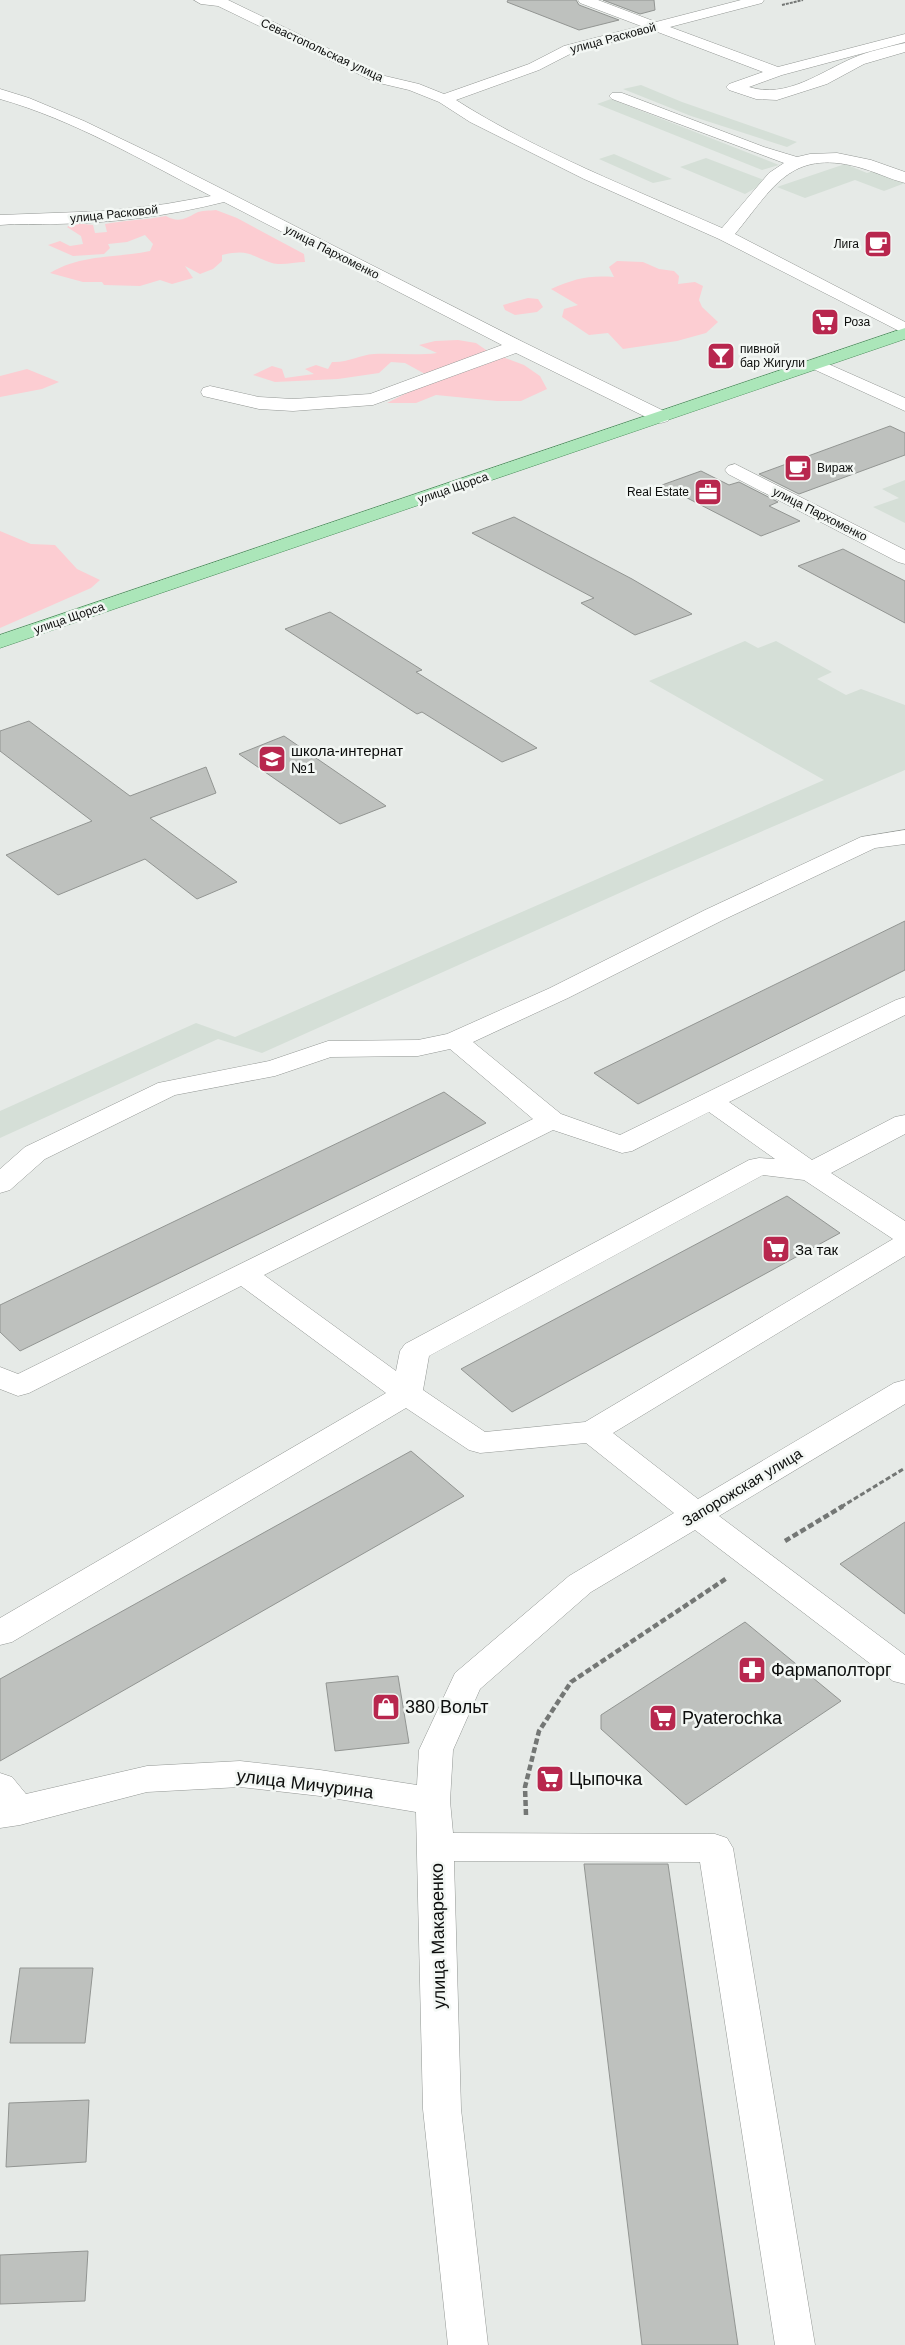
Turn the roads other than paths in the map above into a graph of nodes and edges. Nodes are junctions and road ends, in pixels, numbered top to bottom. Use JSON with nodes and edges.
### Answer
{"nodes":[{"id":1,"x":201,"y":0,"type":"edge"},
{"id":2,"x":585,"y":0,"type":"edge"},
{"id":3,"x":757,"y":0,"type":"edge"},
{"id":4,"x":654,"y":27,"type":"junction"},
{"id":5,"x":905,"y":38,"type":"edge"},
{"id":6,"x":905,"y":47,"type":"edge"},
{"id":7,"x":777,"y":72,"type":"junction"},
{"id":8,"x":0,"y":94,"type":"edge"},
{"id":9,"x":617,"y":96,"type":"dead end"},
{"id":10,"x":444,"y":99,"type":"junction"},
{"id":11,"x":796,"y":162,"type":"junction"},
{"id":12,"x":905,"y":178,"type":"edge"},
{"id":13,"x":226,"y":198,"type":"junction"},
{"id":14,"x":0,"y":220,"type":"edge"},
{"id":15,"x":725,"y":235,"type":"junction"},
{"id":16,"x":905,"y":329,"type":"edge"},
{"id":17,"x":905,"y":333,"type":"edge"},
{"id":18,"x":517,"y":346,"type":"junction"},
{"id":19,"x":817,"y":364,"type":"junction"},
{"id":20,"x":210,"y":392,"type":"dead end"},
{"id":21,"x":905,"y":405,"type":"edge"},
{"id":22,"x":661,"y":417,"type":"junction"},
{"id":23,"x":735,"y":470,"type":"dead end"},
{"id":24,"x":905,"y":558,"type":"edge"},
{"id":25,"x":0,"y":642,"type":"edge"},
{"id":26,"x":905,"y":837,"type":"edge"},
{"id":27,"x":905,"y":1005,"type":"edge"},
{"id":28,"x":455,"y":1040,"type":"junction"},
{"id":29,"x":710,"y":1101,"type":"junction"},
{"id":30,"x":551,"y":1120,"type":"junction"},
{"id":31,"x":905,"y":1123,"type":"edge"},
{"id":32,"x":35,"y":1153,"type":"junction"},
{"id":33,"x":0,"y":1166,"type":"edge"},
{"id":34,"x":811,"y":1172,"type":"junction"},
{"id":35,"x":0,"y":1184,"type":"edge"},
{"id":36,"x":905,"y":1234,"type":"edge"},
{"id":37,"x":905,"y":1244,"type":"edge"},
{"id":38,"x":244,"y":1274,"type":"junction"},
{"id":39,"x":0,"y":1377,"type":"edge"},
{"id":40,"x":905,"y":1390,"type":"edge"},
{"id":41,"x":407,"y":1394,"type":"junction"},
{"id":42,"x":592,"y":1432,"type":"junction"},
{"id":43,"x":698,"y":1514,"type":"junction"},
{"id":44,"x":580,"y":1584,"type":"joint"},
{"id":45,"x":0,"y":1633,"type":"edge"},
{"id":46,"x":905,"y":1672,"type":"edge"},
{"id":47,"x":433,"y":1801,"type":"junction"},
{"id":48,"x":7,"y":1804,"type":"edge"},
{"id":49,"x":436,"y":1847,"type":"junction"},
{"id":50,"x":468,"y":2345,"type":"edge"},
{"id":51,"x":795,"y":2345,"type":"edge"}],
"edges":[{"from":1,"to":10,"type":"street","name":"Севастопольская улица"},
{"from":2,"to":4,"type":"street"},
{"from":3,"to":4,"type":"street","name":"улица Расковой"},
{"from":4,"to":7,"type":"street"},
{"from":4,"to":10,"type":"street","name":"улица Расковой"},
{"from":5,"to":7,"type":"street"},
{"from":6,"to":7,"type":"street"},
{"from":8,"to":13,"type":"street","name":"улица Пархоменко"},
{"from":9,"to":11,"type":"street"},
{"from":10,"to":15,"type":"street","name":"Севастопольская улица"},
{"from":11,"to":12,"type":"street"},
{"from":11,"to":15,"type":"street"},
{"from":13,"to":14,"type":"street","name":"улица Расковой"},
{"from":13,"to":18,"type":"street","name":"улица Пархоменко"},
{"from":15,"to":16,"type":"street","name":"Севастопольская улица"},
{"from":17,"to":19,"type":"main road","name":"улица Щорса"},
{"from":18,"to":20,"type":"street"},
{"from":18,"to":22,"type":"street","name":"улица Пархоменко"},
{"from":19,"to":21,"type":"street"},
{"from":19,"to":22,"type":"main road","name":"улица Щорса"},
{"from":22,"to":25,"type":"main road","name":"улица Щорса"},
{"from":23,"to":24,"type":"street","name":"улица Пархоменко"},
{"from":26,"to":28,"type":"street"},
{"from":27,"to":29,"type":"street"},
{"from":28,"to":30,"type":"street"},
{"from":28,"to":32,"type":"street"},
{"from":29,"to":30,"type":"street"},
{"from":29,"to":34,"type":"street"},
{"from":30,"to":38,"type":"street"},
{"from":31,"to":34,"type":"street"},
{"from":32,"to":33,"type":"street"},
{"from":32,"to":35,"type":"street"},
{"from":34,"to":36,"type":"street"},
{"from":34,"to":41,"type":"street"},
{"from":37,"to":42,"type":"street"},
{"from":38,"to":39,"type":"street"},
{"from":38,"to":41,"type":"street"},
{"from":40,"to":43,"type":"street","name":"Запорожская улица"},
{"from":41,"to":42,"type":"street"},
{"from":41,"to":45,"type":"street"},
{"from":42,"to":43,"type":"street"},
{"from":43,"to":44,"type":"street","name":"Запорожская улица"},
{"from":43,"to":46,"type":"street"},
{"from":44,"to":47,"type":"street","name":"улица Макаренко"},
{"from":47,"to":48,"type":"street","name":"улица Мичурина"},
{"from":47,"to":49,"type":"street","name":"улица Макаренко"},
{"from":49,"to":50,"type":"street","name":"улица Макаренко"},
{"from":49,"to":51,"type":"street"}]}
